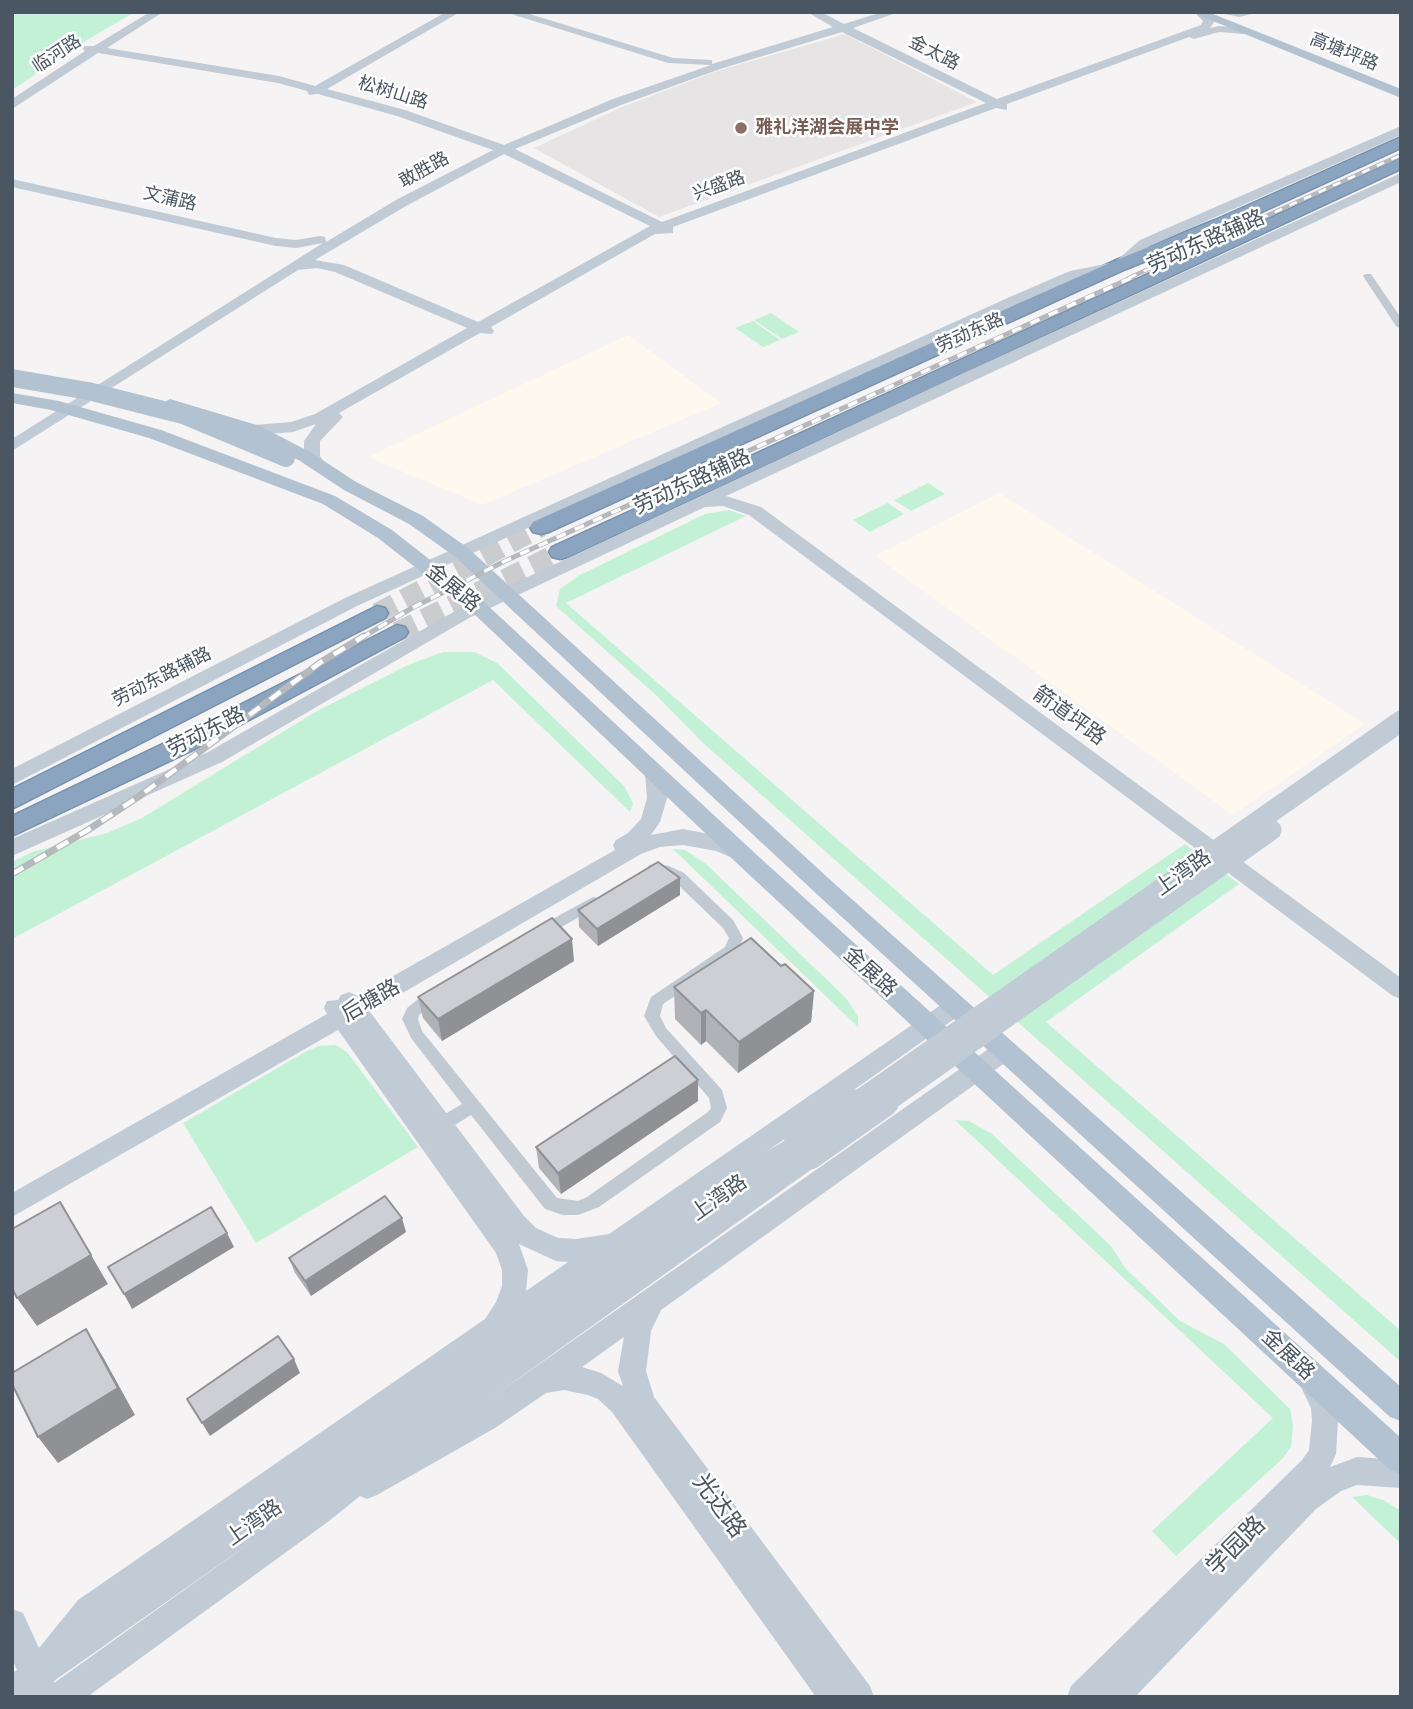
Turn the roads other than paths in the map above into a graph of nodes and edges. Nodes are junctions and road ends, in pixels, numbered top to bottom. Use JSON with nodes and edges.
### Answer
{"nodes":[{"id":1,"x":147,"y":12,"type":"edge"},
{"id":2,"x":158,"y":12,"type":"edge"},
{"id":3,"x":446,"y":12,"type":"edge"},
{"id":4,"x":455,"y":12,"type":"edge"},
{"id":5,"x":500,"y":12,"type":"edge"},
{"id":6,"x":510,"y":12,"type":"edge"},
{"id":7,"x":811,"y":12,"type":"edge"},
{"id":8,"x":819,"y":12,"type":"edge"},
{"id":9,"x":874,"y":12,"type":"edge"},
{"id":10,"x":894,"y":12,"type":"edge"},
{"id":11,"x":1255,"y":12,"type":"edge"},
{"id":12,"x":1263,"y":12,"type":"edge"},
{"id":13,"x":1209,"y":13,"type":"edge"},
{"id":14,"x":842,"y":25,"type":"junction"},
{"id":15,"x":1250,"y":29,"type":"junction"},
{"id":16,"x":90,"y":50,"type":"junction"},
{"id":17,"x":708,"y":62,"type":"junction"},
{"id":18,"x":672,"y":75,"type":"junction"},
{"id":19,"x":1401,"y":84,"type":"edge"},
{"id":20,"x":312,"y":90,"type":"junction"},
{"id":21,"x":1401,"y":94,"type":"edge"},
{"id":22,"x":12,"y":99,"type":"edge"},
{"id":23,"x":12,"y":105,"type":"edge"},
{"id":24,"x":1002,"y":105,"type":"junction"},
{"id":25,"x":1401,"y":130,"type":"edge"},
{"id":26,"x":1401,"y":142,"type":"edge"},
{"id":27,"x":498,"y":148,"type":"junction"},
{"id":28,"x":1401,"y":163,"type":"edge"},
{"id":29,"x":1401,"y":177,"type":"edge"},
{"id":30,"x":12,"y":186,"type":"edge"},
{"id":31,"x":663,"y":230,"type":"junction"},
{"id":32,"x":326,"y":243,"type":"junction"},
{"id":33,"x":287,"y":265,"type":"junction"},
{"id":34,"x":1120,"y":265,"type":"junction"},
{"id":35,"x":1197,"y":270,"type":"junction"},
{"id":36,"x":1368,"y":276,"type":"dead end"},
{"id":37,"x":1117,"y":292,"type":"junction"},
{"id":38,"x":1401,"y":326,"type":"edge"},
{"id":39,"x":486,"y":327,"type":"junction"},
{"id":40,"x":12,"y":375,"type":"edge"},
{"id":41,"x":93,"y":386,"type":"junction"},
{"id":42,"x":12,"y":389,"type":"edge"},
{"id":43,"x":12,"y":398,"type":"edge"},
{"id":44,"x":60,"y":407,"type":"junction"},
{"id":45,"x":254,"y":430,"type":"junction"},
{"id":46,"x":12,"y":431,"type":"edge"},
{"id":47,"x":12,"y":446,"type":"edge"},
{"id":48,"x":279,"y":463,"type":"junction"},
{"id":49,"x":318,"y":466,"type":"junction"},
{"id":50,"x":764,"y":474,"type":"junction"},
{"id":51,"x":350,"y":486,"type":"junction"},
{"id":52,"x":329,"y":500,"type":"junction"},
{"id":53,"x":701,"y":503,"type":"junction"},
{"id":54,"x":541,"y":527,"type":"tunnel mouth"},
{"id":55,"x":461,"y":552,"type":"junction"},
{"id":56,"x":560,"y":552,"type":"tunnel mouth"},
{"id":57,"x":428,"y":567,"type":"junction"},
{"id":58,"x":507,"y":593,"type":"junction"},
{"id":59,"x":478,"y":607,"type":"junction"},
{"id":60,"x":377,"y":613,"type":"tunnel mouth"},
{"id":61,"x":397,"y":632,"type":"tunnel mouth"},
{"id":62,"x":1401,"y":721,"type":"edge"},
{"id":63,"x":1401,"y":738,"type":"edge"},
{"id":64,"x":655,"y":774,"type":"junction"},
{"id":65,"x":12,"y":778,"type":"edge"},
{"id":66,"x":12,"y":800,"type":"edge"},
{"id":67,"x":12,"y":827,"type":"edge"},
{"id":68,"x":12,"y":848,"type":"edge"},
{"id":69,"x":740,"y":853,"type":"junction"},
{"id":70,"x":635,"y":878,"type":"edge"},
{"id":71,"x":610,"y":892,"type":"edge"},
{"id":72,"x":526,"y":941,"type":"edge"},
{"id":73,"x":1401,"y":979,"type":"edge"},
{"id":74,"x":453,"y":983,"type":"edge"},
{"id":75,"x":1401,"y":990,"type":"edge"},
{"id":76,"x":956,"y":1006,"type":"junction"},
{"id":77,"x":345,"y":1009,"type":"junction"},
{"id":78,"x":929,"y":1025,"type":"junction"},
{"id":79,"x":1005,"y":1050,"type":"junction"},
{"id":80,"x":978,"y":1070,"type":"junction"},
{"id":81,"x":473,"y":1106,"type":"junction"},
{"id":82,"x":441,"y":1125,"type":"junction"},
{"id":83,"x":803,"y":1150,"type":"junction"},
{"id":84,"x":12,"y":1192,"type":"edge"},
{"id":85,"x":12,"y":1206,"type":"edge"},
{"id":86,"x":620,"y":1240,"type":"junction"},
{"id":87,"x":653,"y":1299,"type":"junction"},
{"id":88,"x":490,"y":1331,"type":"junction"},
{"id":89,"x":1306,"y":1371,"type":"junction"},
{"id":90,"x":539,"y":1382,"type":"junction"},
{"id":91,"x":1401,"y":1407,"type":"edge"},
{"id":92,"x":1401,"y":1459,"type":"edge"},
{"id":93,"x":1401,"y":1474,"type":"edge"},
{"id":94,"x":319,"y":1511,"type":"junction"},
{"id":95,"x":12,"y":1624,"type":"edge"},
{"id":96,"x":31,"y":1688,"type":"edge"},
{"id":97,"x":61,"y":1697,"type":"edge"},
{"id":98,"x":835,"y":1697,"type":"edge"},
{"id":99,"x":859,"y":1697,"type":"edge"},
{"id":100,"x":1082,"y":1697,"type":"edge"},
{"id":101,"x":1113,"y":1697,"type":"edge"}],
"edges":[{"from":1,"to":16,"type":"street","name":"临河路"},
{"from":2,"to":16,"type":"street","name":"临河路"},
{"from":3,"to":20,"type":"street"},
{"from":4,"to":20,"type":"street"},
{"from":5,"to":18,"type":"street"},
{"from":6,"to":17,"type":"street"},
{"from":7,"to":14,"type":"street","name":"金太路"},
{"from":8,"to":14,"type":"street","name":"金太路"},
{"from":9,"to":14,"type":"street","name":"敢胜路"},
{"from":10,"to":14,"type":"street","name":"敢胜路"},
{"from":11,"to":13,"type":"street"},
{"from":12,"to":15,"type":"street"},
{"from":13,"to":15,"type":"main road","name":"高塘坪路"},
{"from":13,"to":24,"type":"street","name":"兴盛路"},
{"from":14,"to":17,"type":"street","name":"敢胜路"},
{"from":14,"to":24,"type":"street","name":"金太路"},
{"from":14,"to":27,"type":"street","name":"敢胜路"},
{"from":15,"to":19,"type":"main road","name":"高塘坪路"},
{"from":15,"to":21,"type":"main road","name":"高塘坪路"},
{"from":15,"to":24,"type":"street","name":"兴盛路"},
{"from":16,"to":20,"type":"street","name":"松树山路"},
{"from":16,"to":22,"type":"street","name":"临河路"},
{"from":16,"to":23,"type":"street","name":"临河路"},
{"from":17,"to":18,"type":"street","name":"敢胜路"},
{"from":18,"to":27,"type":"street","name":"敢胜路"},
{"from":20,"to":27,"type":"street","name":"松树山路"},
{"from":24,"to":31,"type":"street","name":"兴盛路"},
{"from":25,"to":34,"type":"street","name":"劳动东路辅路"},
{"from":26,"to":34,"type":"highway","name":"劳动东路"},
{"from":27,"to":31,"type":"street","name":"松树山路"},
{"from":27,"to":32,"type":"street","name":"敢胜路"},
{"from":28,"to":37,"type":"highway","name":"劳动东路"},
{"from":29,"to":35,"type":"street","name":"劳动东路辅路"},
{"from":30,"to":32,"type":"street","name":"文蒲路"},
{"from":30,"to":33,"type":"street","name":"文蒲路"},
{"from":31,"to":39,"type":"street","name":"兴盛路"},
{"from":32,"to":33,"type":"street","name":"敢胜路"},
{"from":32,"to":39,"type":"street"},
{"from":33,"to":39,"type":"street"},
{"from":33,"to":41,"type":"street","name":"敢胜路"},
{"from":34,"to":54,"type":"highway","name":"劳动东路"},
{"from":34,"to":55,"type":"street","name":"劳动东路辅路"},
{"from":35,"to":37,"type":"street"},
{"from":35,"to":50,"type":"street","name":"劳动东路辅路"},
{"from":36,"to":38,"type":"street"},
{"from":37,"to":56,"type":"highway","name":"劳动东路"},
{"from":39,"to":45,"type":"street","name":"兴盛路"},
{"from":39,"to":49,"type":"street","name":"兴盛路"},
{"from":40,"to":41,"type":"main road","name":"金展路"},
{"from":40,"to":48,"type":"main road","bridge":true},
{"from":41,"to":44,"type":"street","name":"敢胜路"},
{"from":41,"to":45,"type":"main road","name":"金展路"},
{"from":42,"to":48,"type":"main road"},
{"from":43,"to":44,"type":"main road","name":"金展路"},
{"from":44,"to":46,"type":"street","name":"敢胜路"},
{"from":44,"to":47,"type":"street","name":"敢胜路"},
{"from":44,"to":52,"type":"main road","name":"金展路"},
{"from":45,"to":49,"type":"main road","name":"金展路"},
{"from":48,"to":51,"type":"main road","name":"金展路"},
{"from":48,"to":52,"type":"main road","name":"金展路"},
{"from":49,"to":51,"type":"main road","name":"金展路"},
{"from":50,"to":53,"type":"street","name":"劳动东路辅路"},
{"from":50,"to":73,"type":"street","name":"箭道坪路"},
{"from":51,"to":55,"type":"main road","name":"金展路"},
{"from":52,"to":57,"type":"main road","name":"金展路"},
{"from":53,"to":58,"type":"street","name":"劳动东路辅路"},
{"from":53,"to":75,"type":"street","name":"箭道坪路"},
{"from":55,"to":57,"type":"street","name":"劳动东路辅路"},
{"from":55,"to":58,"type":"main road","name":"金展路"},
{"from":57,"to":59,"type":"main road","name":"金展路"},
{"from":57,"to":65,"type":"street","name":"劳动东路辅路"},
{"from":58,"to":59,"type":"street","name":"劳动东路辅路"},
{"from":58,"to":76,"type":"main road","name":"金展路"},
{"from":59,"to":64,"type":"main road","name":"金展路"},
{"from":59,"to":68,"type":"street","name":"劳动东路辅路"},
{"from":60,"to":66,"type":"highway","name":"劳动东路"},
{"from":61,"to":67,"type":"highway","name":"劳动东路"},
{"from":62,"to":83,"type":"street","name":"上湾路","bridge":true},
{"from":63,"to":83,"type":"street","name":"上湾路","bridge":true},
{"from":64,"to":69,"type":"main road","name":"金展路"},
{"from":64,"to":77,"type":"street","name":"后塘路"},
{"from":69,"to":77,"type":"street","name":"后塘路"},
{"from":69,"to":78,"type":"main road","name":"金展路"},
{"from":70,"to":81,"type":"street"},
{"from":71,"to":72,"type":"street"},
{"from":74,"to":81,"type":"street"},
{"from":76,"to":78,"type":"street","name":"上湾路"},
{"from":76,"to":79,"type":"main road","name":"金展路"},
{"from":77,"to":82,"type":"street"},
{"from":77,"to":84,"type":"street","name":"后塘路"},
{"from":77,"to":85,"type":"street","name":"后塘路"},
{"from":77,"to":88,"type":"street"},
{"from":78,"to":80,"type":"main road","name":"金展路"},
{"from":78,"to":86,"type":"street","name":"上湾路"},
{"from":79,"to":80,"type":"street","name":"上湾路"},
{"from":79,"to":91,"type":"main road","name":"金展路"},
{"from":80,"to":87,"type":"street","name":"上湾路"},
{"from":80,"to":89,"type":"main road","name":"金展路"},
{"from":81,"to":82,"type":"street"},
{"from":82,"to":86,"type":"street"},
{"from":83,"to":94,"type":"street","name":"上湾路"},
{"from":83,"to":96,"type":"street","name":"上湾路"},
{"from":86,"to":88,"type":"street","name":"上湾路"},
{"from":87,"to":90,"type":"street","name":"上湾路"},
{"from":87,"to":99,"type":"street","name":"光达路"},
{"from":88,"to":96,"type":"street","name":"上湾路"},
{"from":89,"to":92,"type":"main road","name":"金展路"},
{"from":89,"to":100,"type":"street","name":"学园路"},
{"from":90,"to":94,"type":"street","name":"上湾路"},
{"from":90,"to":98,"type":"street","name":"光达路"},
{"from":93,"to":101,"type":"street","name":"学园路"},
{"from":94,"to":97,"type":"street","name":"上湾路"},
{"from":95,"to":96,"type":"street"}]}
